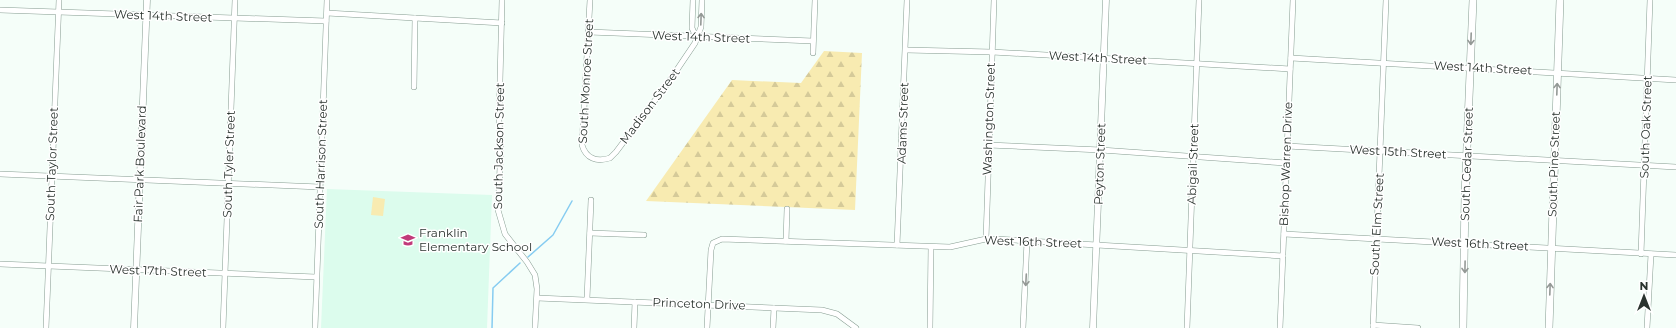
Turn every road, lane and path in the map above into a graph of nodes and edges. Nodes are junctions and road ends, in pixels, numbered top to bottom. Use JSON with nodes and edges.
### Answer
{"nodes":[{"id":1,"x":59,"y":0,"type":"edge"},
{"id":2,"x":147,"y":0,"type":"edge"},
{"id":3,"x":235,"y":0,"type":"edge"},
{"id":4,"x":327,"y":0,"type":"edge"},
{"id":5,"x":502,"y":0,"type":"edge"},
{"id":6,"x":590,"y":0,"type":"edge"},
{"id":7,"x":693,"y":0,"type":"edge"},
{"id":8,"x":702,"y":0,"type":"edge"},
{"id":9,"x":815,"y":0,"type":"edge"},
{"id":10,"x":907,"y":0,"type":"edge"},
{"id":11,"x":994,"y":0,"type":"edge"},
{"id":12,"x":1106,"y":0,"type":"edge"},
{"id":13,"x":1199,"y":0,"type":"edge"},
{"id":14,"x":1293,"y":0,"type":"edge"},
{"id":15,"x":1386,"y":0,"type":"edge"},
{"id":16,"x":1473,"y":0,"type":"edge"},
{"id":17,"x":1560,"y":0,"type":"edge"},
{"id":18,"x":1650,"y":0,"type":"edge"},
{"id":19,"x":0,"y":10,"type":"edge"},
{"id":20,"x":58,"y":12,"type":"junction"},
{"id":21,"x":326,"y":13,"type":"junction"},
{"id":22,"x":146,"y":15,"type":"junction"},
{"id":23,"x":234,"y":18,"type":"junction"},
{"id":24,"x":415,"y":18,"type":"junction"},
{"id":25,"x":326,"y":21,"type":"junction"},
{"id":26,"x":502,"y":23,"type":"junction"},
{"id":27,"x":588,"y":32,"type":"junction"},
{"id":28,"x":696,"y":37,"type":"junction"},
{"id":29,"x":813,"y":41,"type":"junction"},
{"id":30,"x":906,"y":50,"type":"junction"},
{"id":31,"x":992,"y":52,"type":"junction"},
{"id":32,"x":813,"y":53,"type":"dead end"},
{"id":33,"x":1104,"y":58,"type":"junction"},
{"id":34,"x":1291,"y":58,"type":"junction"},
{"id":35,"x":1198,"y":63,"type":"junction"},
{"id":36,"x":1383,"y":63,"type":"junction"},
{"id":37,"x":1470,"y":67,"type":"junction"},
{"id":38,"x":1290,"y":69,"type":"junction"},
{"id":39,"x":1557,"y":73,"type":"junction"},
{"id":40,"x":1648,"y":78,"type":"junction"},
{"id":41,"x":1676,"y":80,"type":"edge"},
{"id":42,"x":414,"y":87,"type":"dead end"},
{"id":43,"x":988,"y":145,"type":"junction"},
{"id":44,"x":1287,"y":146,"type":"junction"},
{"id":45,"x":1101,"y":150,"type":"junction"},
{"id":46,"x":1380,"y":151,"type":"junction"},
{"id":47,"x":1194,"y":156,"type":"junction"},
{"id":48,"x":1466,"y":156,"type":"junction"},
{"id":49,"x":592,"y":158,"type":"joint"},
{"id":50,"x":1555,"y":161,"type":"junction"},
{"id":51,"x":1286,"y":163,"type":"junction"},
{"id":52,"x":1644,"y":165,"type":"junction"},
{"id":53,"x":1676,"y":167,"type":"edge"},
{"id":54,"x":0,"y":174,"type":"edge"},
{"id":55,"x":52,"y":176,"type":"junction"},
{"id":56,"x":140,"y":180,"type":"junction"},
{"id":57,"x":228,"y":182,"type":"junction"},
{"id":58,"x":320,"y":187,"type":"junction"},
{"id":59,"x":591,"y":200,"type":"dead end"},
{"id":60,"x":787,"y":209,"type":"dead end"},
{"id":61,"x":590,"y":233,"type":"junction"},
{"id":62,"x":1284,"y":234,"type":"junction"},
{"id":63,"x":644,"y":235,"type":"dead end"},
{"id":64,"x":1376,"y":238,"type":"junction"},
{"id":65,"x":986,"y":239,"type":"junction"},
{"id":66,"x":786,"y":241,"type":"junction"},
{"id":67,"x":1027,"y":241,"type":"junction"},
{"id":68,"x":1465,"y":242,"type":"junction"},
{"id":69,"x":1097,"y":244,"type":"junction"},
{"id":70,"x":897,"y":245,"type":"junction"},
{"id":71,"x":931,"y":247,"type":"junction"},
{"id":72,"x":1552,"y":248,"type":"junction"},
{"id":73,"x":1190,"y":249,"type":"junction"},
{"id":74,"x":1641,"y":254,"type":"junction"},
{"id":75,"x":1651,"y":254,"type":"junction"},
{"id":76,"x":1283,"y":256,"type":"junction"},
{"id":77,"x":1676,"y":256,"type":"edge"},
{"id":78,"x":0,"y":264,"type":"edge"},
{"id":79,"x":48,"y":266,"type":"junction"},
{"id":80,"x":136,"y":270,"type":"junction"},
{"id":81,"x":225,"y":274,"type":"junction"},
{"id":82,"x":316,"y":277,"type":"junction"},
{"id":83,"x":537,"y":298,"type":"junction"},
{"id":84,"x":587,"y":299,"type":"junction"},
{"id":85,"x":635,"y":302,"type":"junction"},
{"id":86,"x":708,"y":304,"type":"junction"},
{"id":87,"x":774,"y":308,"type":"junction"},
{"id":88,"x":1373,"y":326,"type":"edge"},
{"id":89,"x":46,"y":328,"type":"edge"},
{"id":90,"x":134,"y":328,"type":"edge"},
{"id":91,"x":223,"y":328,"type":"edge"},
{"id":92,"x":316,"y":328,"type":"edge"},
{"id":93,"x":535,"y":328,"type":"edge"},
{"id":94,"x":634,"y":328,"type":"edge"},
{"id":95,"x":707,"y":328,"type":"edge"},
{"id":96,"x":773,"y":328,"type":"edge"},
{"id":97,"x":856,"y":328,"type":"edge"},
{"id":98,"x":930,"y":328,"type":"edge"},
{"id":99,"x":1024,"y":328,"type":"edge"},
{"id":100,"x":1094,"y":328,"type":"edge"},
{"id":101,"x":1187,"y":328,"type":"edge"},
{"id":102,"x":1280,"y":328,"type":"edge"},
{"id":103,"x":1418,"y":328,"type":"edge"},
{"id":104,"x":1463,"y":328,"type":"edge"},
{"id":105,"x":1549,"y":328,"type":"edge"},
{"id":106,"x":1647,"y":328,"type":"edge"}],
"edges":[{"from":1,"to":20,"type":"street","name":"South Taylor Street"},
{"from":2,"to":22,"type":"street","name":"Fair Park Boulevard"},
{"from":3,"to":23,"type":"street","name":"South Tyler Street"},
{"from":4,"to":21,"type":"street","name":"South Harrison Street"},
{"from":5,"to":26,"type":"street","name":"South Jackson Street"},
{"from":6,"to":27,"type":"street","name":"South Monroe Street"},
{"from":7,"to":28,"type":"street"},
{"from":28,"to":8,"type":"street","name":"Madison Street","one_way":true},
{"from":9,"to":29,"type":"street"},
{"from":10,"to":30,"type":"street","name":"Adams Street"},
{"from":11,"to":31,"type":"street","name":"Washington Street"},
{"from":12,"to":33,"type":"street","name":"Peyton Street"},
{"from":13,"to":35,"type":"street","name":"Abigail Street"},
{"from":14,"to":34,"type":"street","name":"Bishop Warren Drive"},
{"from":15,"to":36,"type":"street","name":"South Elm Street"},
{"from":16,"to":37,"type":"main road","name":"South Cedar Street","one_way":true},
{"from":17,"to":39,"type":"main road","name":"South Pine Street"},
{"from":18,"to":40,"type":"street","name":"South Oak Street"},
{"from":19,"to":20,"type":"street","name":"West 14th Street"},
{"from":20,"to":22,"type":"street","name":"West 14th Street"},
{"from":20,"to":55,"type":"street","name":"South Taylor Street"},
{"from":21,"to":24,"type":"street"},
{"from":21,"to":25,"type":"street","name":"South Harrison Street"},
{"from":22,"to":23,"type":"street","name":"West 14th Street"},
{"from":22,"to":56,"type":"street","name":"Fair Park Boulevard"},
{"from":23,"to":25,"type":"street","name":"West 14th Street"},
{"from":23,"to":57,"type":"street","name":"South Tyler Street"},
{"from":24,"to":26,"type":"street"},
{"from":24,"to":42,"type":"street"},
{"from":25,"to":58,"type":"street","name":"South Harrison Street"},
{"from":26,"to":83,"type":"street","name":"South Jackson Street"},
{"from":27,"to":28,"type":"street","name":"West 14th Street"},
{"from":27,"to":49,"type":"street","name":"South Monroe Street"},
{"from":28,"to":29,"type":"street","name":"West 14th Street"},
{"from":28,"to":49,"type":"street","name":"Madison Street"},
{"from":29,"to":32,"type":"street"},
{"from":30,"to":31,"type":"street","name":"West 14th Street"},
{"from":30,"to":70,"type":"street","name":"Adams Street"},
{"from":31,"to":33,"type":"street","name":"West 14th Street"},
{"from":31,"to":43,"type":"street","name":"Washington Street"},
{"from":33,"to":35,"type":"street","name":"West 14th Street"},
{"from":33,"to":45,"type":"street","name":"Peyton Street"},
{"from":34,"to":36,"type":"street","name":"West 14th Street"},
{"from":34,"to":38,"type":"street","name":"Bishop Warren Drive"},
{"from":35,"to":38,"type":"street","name":"West 14th Street"},
{"from":35,"to":47,"type":"street","name":"Abigail Street"},
{"from":36,"to":37,"type":"street","name":"West 14th Street"},
{"from":36,"to":46,"type":"street","name":"South Elm Street"},
{"from":37,"to":39,"type":"street","name":"West 14th Street"},
{"from":37,"to":48,"type":"main road","name":"South Cedar Street"},
{"from":38,"to":44,"type":"street","name":"Bishop Warren Drive"},
{"from":39,"to":40,"type":"street","name":"West 14th Street"},
{"from":50,"to":39,"type":"main road","name":"South Pine Street","one_way":true},
{"from":40,"to":41,"type":"street","name":"West 14th Street"},
{"from":40,"to":52,"type":"street","name":"South Oak Street"},
{"from":43,"to":45,"type":"street"},
{"from":43,"to":65,"type":"street","name":"Washington Street"},
{"from":44,"to":46,"type":"street","name":"West 15th Street"},
{"from":44,"to":51,"type":"street","name":"Bishop Warren Drive"},
{"from":45,"to":47,"type":"street"},
{"from":45,"to":69,"type":"street","name":"Peyton Street"},
{"from":46,"to":48,"type":"street","name":"West 15th Street"},
{"from":46,"to":64,"type":"street","name":"South Elm Street"},
{"from":47,"to":51,"type":"street"},
{"from":47,"to":73,"type":"street","name":"Abigail Street"},
{"from":48,"to":50,"type":"street","name":"West 15th Street"},
{"from":48,"to":68,"type":"main road","name":"South Cedar Street"},
{"from":50,"to":52,"type":"street","name":"West 15th Street"},
{"from":50,"to":72,"type":"main road","name":"South Pine Street"},
{"from":51,"to":62,"type":"street","name":"Bishop Warren Drive"},
{"from":52,"to":53,"type":"street","name":"West 15th Street"},
{"from":52,"to":74,"type":"street","name":"South Oak Street"},
{"from":54,"to":55,"type":"street"},
{"from":55,"to":56,"type":"street"},
{"from":55,"to":79,"type":"street","name":"South Taylor Street"},
{"from":56,"to":57,"type":"street"},
{"from":56,"to":80,"type":"street","name":"Fair Park Boulevard"},
{"from":57,"to":58,"type":"street"},
{"from":57,"to":81,"type":"street","name":"South Tyler Street"},
{"from":58,"to":82,"type":"street","name":"South Harrison Street"},
{"from":59,"to":61,"type":"street"},
{"from":60,"to":66,"type":"street"},
{"from":61,"to":63,"type":"street"},
{"from":61,"to":84,"type":"street"},
{"from":62,"to":64,"type":"street","name":"West 16th Street"},
{"from":62,"to":76,"type":"street","name":"Bishop Warren Drive"},
{"from":64,"to":68,"type":"street","name":"West 16th Street"},
{"from":64,"to":88,"type":"street","name":"South Elm Street"},
{"from":65,"to":67,"type":"street","name":"West 16th Street"},
{"from":65,"to":71,"type":"street","name":"West 16th Street"},
{"from":66,"to":70,"type":"street","name":"West 16th Street"},
{"from":66,"to":86,"type":"street","name":"West 16th Street"},
{"from":67,"to":69,"type":"street","name":"West 16th Street"},
{"from":67,"to":99,"type":"street","one_way":true},
{"from":68,"to":72,"type":"street","name":"West 16th Street"},
{"from":68,"to":104,"type":"main road","name":"South Cedar Street","one_way":true},
{"from":69,"to":73,"type":"street","name":"West 16th Street"},
{"from":69,"to":100,"type":"street","name":"Peyton Street"},
{"from":70,"to":71,"type":"street","name":"West 16th Street"},
{"from":71,"to":98,"type":"street"},
{"from":72,"to":74,"type":"street","name":"West 16th Street"},
{"from":105,"to":72,"type":"main road","name":"South Pine Street","one_way":true},
{"from":73,"to":76,"type":"street","name":"West 16th Street"},
{"from":73,"to":101,"type":"street","name":"Abigail Street"},
{"from":74,"to":75,"type":"street","name":"West 16th Street"},
{"from":75,"to":77,"type":"street","name":"West 16th Street"},
{"from":75,"to":106,"type":"street"},
{"from":76,"to":102,"type":"street","name":"Bishop Warren Drive"},
{"from":78,"to":79,"type":"street","name":"West 17th Street"},
{"from":79,"to":80,"type":"street","name":"West 17th Street"},
{"from":79,"to":89,"type":"street","name":"South Taylor Street"},
{"from":80,"to":81,"type":"street","name":"West 17th Street"},
{"from":80,"to":90,"type":"street","name":"Fair Park Boulevard"},
{"from":81,"to":82,"type":"street","name":"West 17th Street"},
{"from":81,"to":91,"type":"street","name":"South Tyler Street"},
{"from":82,"to":92,"type":"street","name":"South Harrison Street"},
{"from":83,"to":84,"type":"street","name":"Princeton Drive"},
{"from":83,"to":93,"type":"street","name":"South Jackson Street"},
{"from":84,"to":85,"type":"street","name":"Princeton Drive"},
{"from":85,"to":86,"type":"street","name":"Princeton Drive"},
{"from":85,"to":94,"type":"street"},
{"from":86,"to":87,"type":"street","name":"Princeton Drive"},
{"from":86,"to":95,"type":"street"},
{"from":87,"to":96,"type":"street"},
{"from":87,"to":97,"type":"street","name":"Princeton Drive"},
{"from":88,"to":103,"type":"street"}]}
